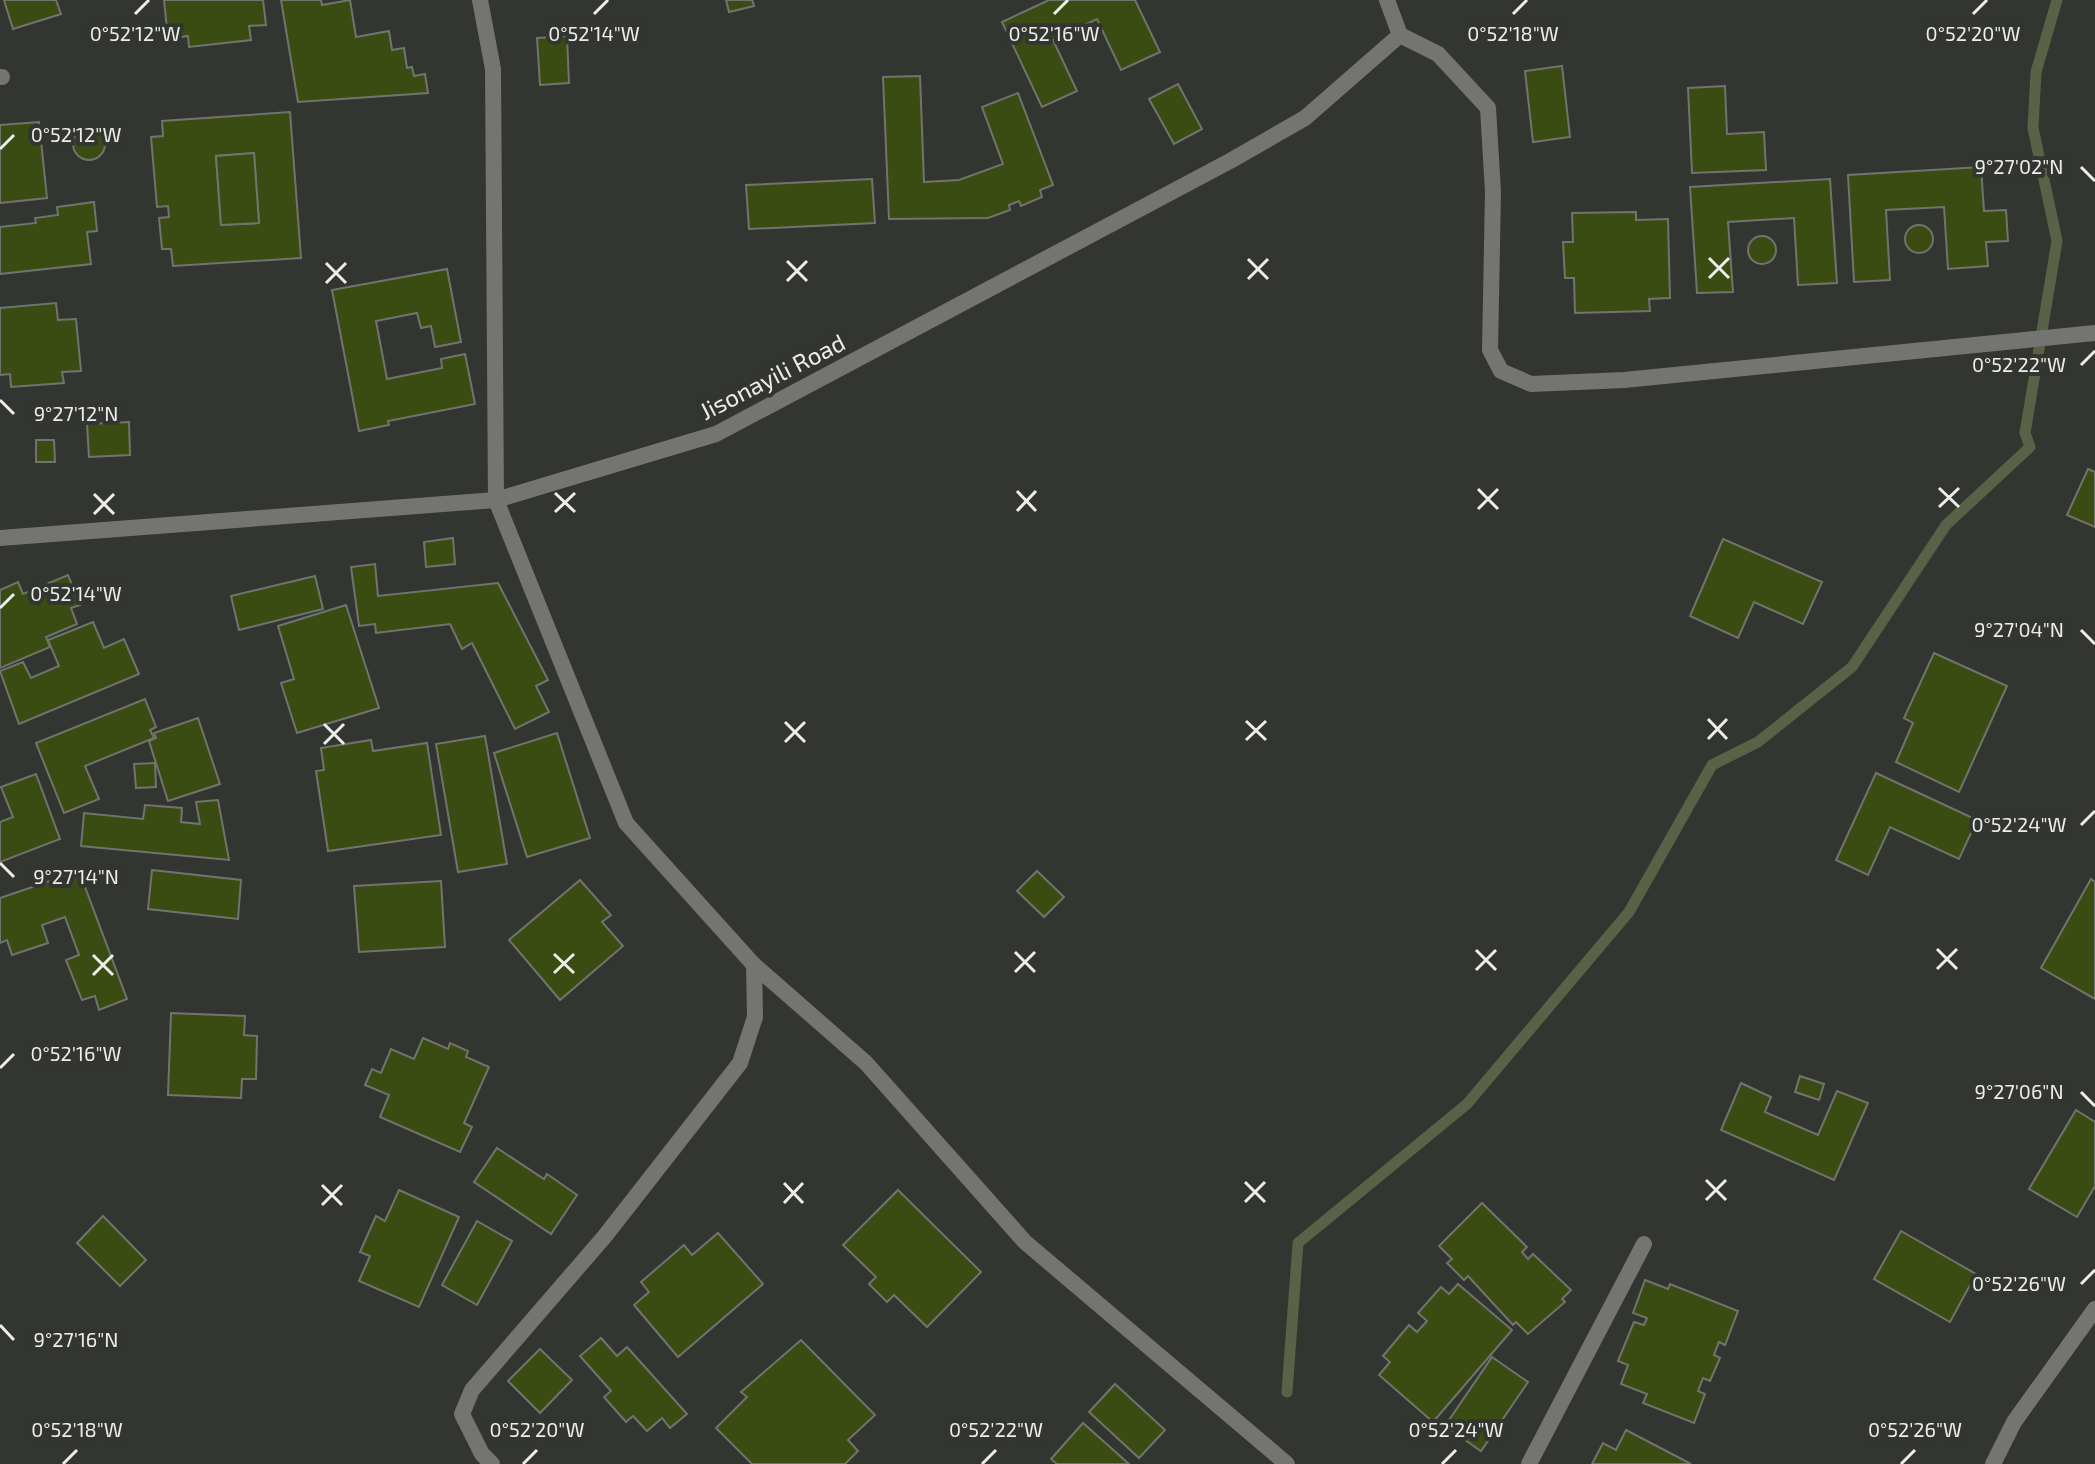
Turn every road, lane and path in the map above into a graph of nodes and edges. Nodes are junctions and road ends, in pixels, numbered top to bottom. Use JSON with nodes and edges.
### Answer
{"nodes":[{"id":1,"x":480,"y":0,"type":"edge"},
{"id":2,"x":1387,"y":0,"type":"edge"},
{"id":3,"x":1400,"y":35,"type":"junction"},
{"id":4,"x":2095,"y":333,"type":"edge"},
{"id":5,"x":496,"y":500,"type":"junction"},
{"id":6,"x":0,"y":538,"type":"edge"},
{"id":7,"x":754,"y":965,"type":"junction"},
{"id":8,"x":1644,"y":1244,"type":"dead end"},
{"id":9,"x":2095,"y":1309,"type":"edge"},
{"id":10,"x":492,"y":1464,"type":"edge"},
{"id":11,"x":1287,"y":1464,"type":"edge"},
{"id":12,"x":1529,"y":1464,"type":"edge"},
{"id":13,"x":1993,"y":1464,"type":"edge"}],
"edges":[{"from":1,"to":5,"type":"street"},
{"from":2,"to":3,"type":"street"},
{"from":3,"to":4,"type":"street"},
{"from":3,"to":5,"type":"street","name":"Jisonayili Road"},
{"from":5,"to":6,"type":"street","name":"Jisonayili Road"},
{"from":5,"to":7,"type":"street"},
{"from":7,"to":10,"type":"street"},
{"from":7,"to":11,"type":"street"},
{"from":8,"to":12,"type":"street"},
{"from":9,"to":13,"type":"street"}]}
